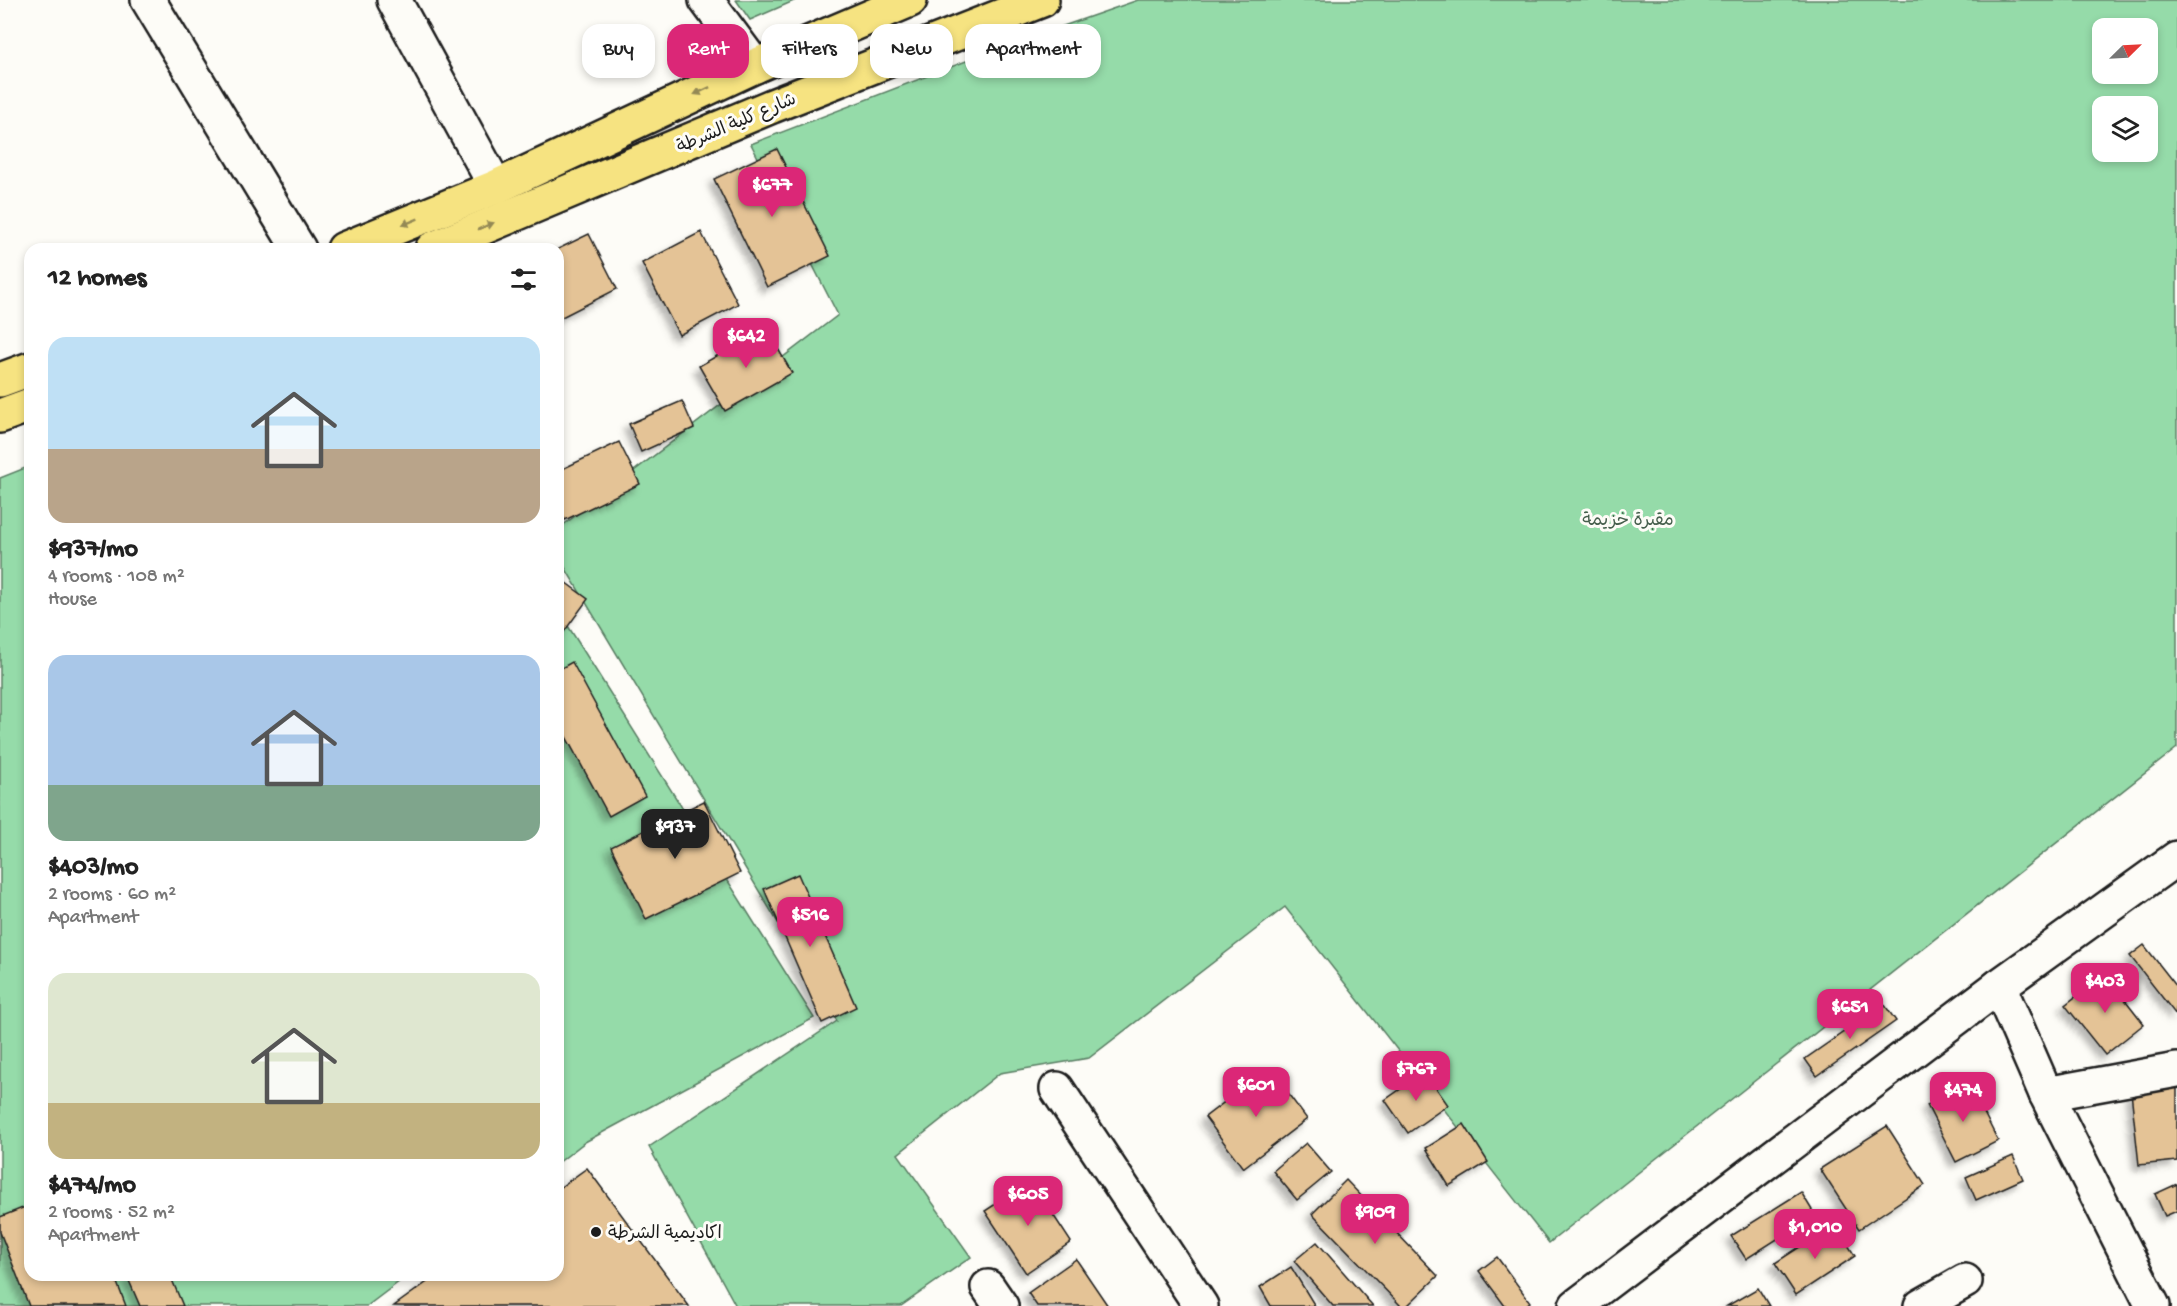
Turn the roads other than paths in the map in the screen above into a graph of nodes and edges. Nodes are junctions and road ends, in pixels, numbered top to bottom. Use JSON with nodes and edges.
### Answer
{"nodes":[{"id":1,"x":148,"y":0,"type":"edge"},
{"id":2,"x":394,"y":0,"type":"edge"},
{"id":3,"x":706,"y":0,"type":"edge"},
{"id":4,"x":910,"y":0,"type":"edge"},
{"id":5,"x":1042,"y":0,"type":"edge"},
{"id":6,"x":755,"y":66,"type":"junction"},
{"id":7,"x":496,"y":187,"type":"junction"},
{"id":8,"x":295,"y":243,"type":"edge"},
{"id":9,"x":359,"y":243,"type":"edge"},
{"id":10,"x":446,"y":243,"type":"edge"},
{"id":11,"x":24,"y":371,"type":"edge"},
{"id":12,"x":0,"y":380,"type":"edge"},
{"id":13,"x":24,"y":407,"type":"edge"},
{"id":14,"x":0,"y":416,"type":"edge"},
{"id":15,"x":2177,"y":858,"type":"edge"},
{"id":16,"x":1999,"y":986,"type":"junction"},
{"id":17,"x":2177,"y":1070,"type":"edge"},
{"id":18,"x":1057,"y":1089,"type":"dead end"},
{"id":19,"x":2046,"y":1094,"type":"junction"},
{"id":20,"x":1965,"y":1281,"type":"dead end"},
{"id":21,"x":1578,"y":1305,"type":"edge"},
{"id":22,"x":1201,"y":1306,"type":"edge"},
{"id":23,"x":1921,"y":1306,"type":"edge"},
{"id":24,"x":2153,"y":1306,"type":"edge"}],
"edges":[{"from":1,"to":8,"type":"street"},
{"from":2,"to":7,"type":"street"},
{"from":3,"to":6,"type":"street"},
{"from":4,"to":6,"type":"main road"},
{"from":10,"to":5,"type":"main road","name":"شارع كلية الشرطة","one_way":true},
{"from":6,"to":7,"type":"main road","one_way":true},
{"from":7,"to":9,"type":"main road","one_way":true},
{"from":11,"to":12,"type":"main road"},
{"from":13,"to":14,"type":"main road"},
{"from":15,"to":16,"type":"street"},
{"from":16,"to":19,"type":"street"},
{"from":16,"to":21,"type":"street"},
{"from":17,"to":19,"type":"street"},
{"from":18,"to":22,"type":"street"},
{"from":19,"to":24,"type":"street"},
{"from":20,"to":23,"type":"street"}]}
